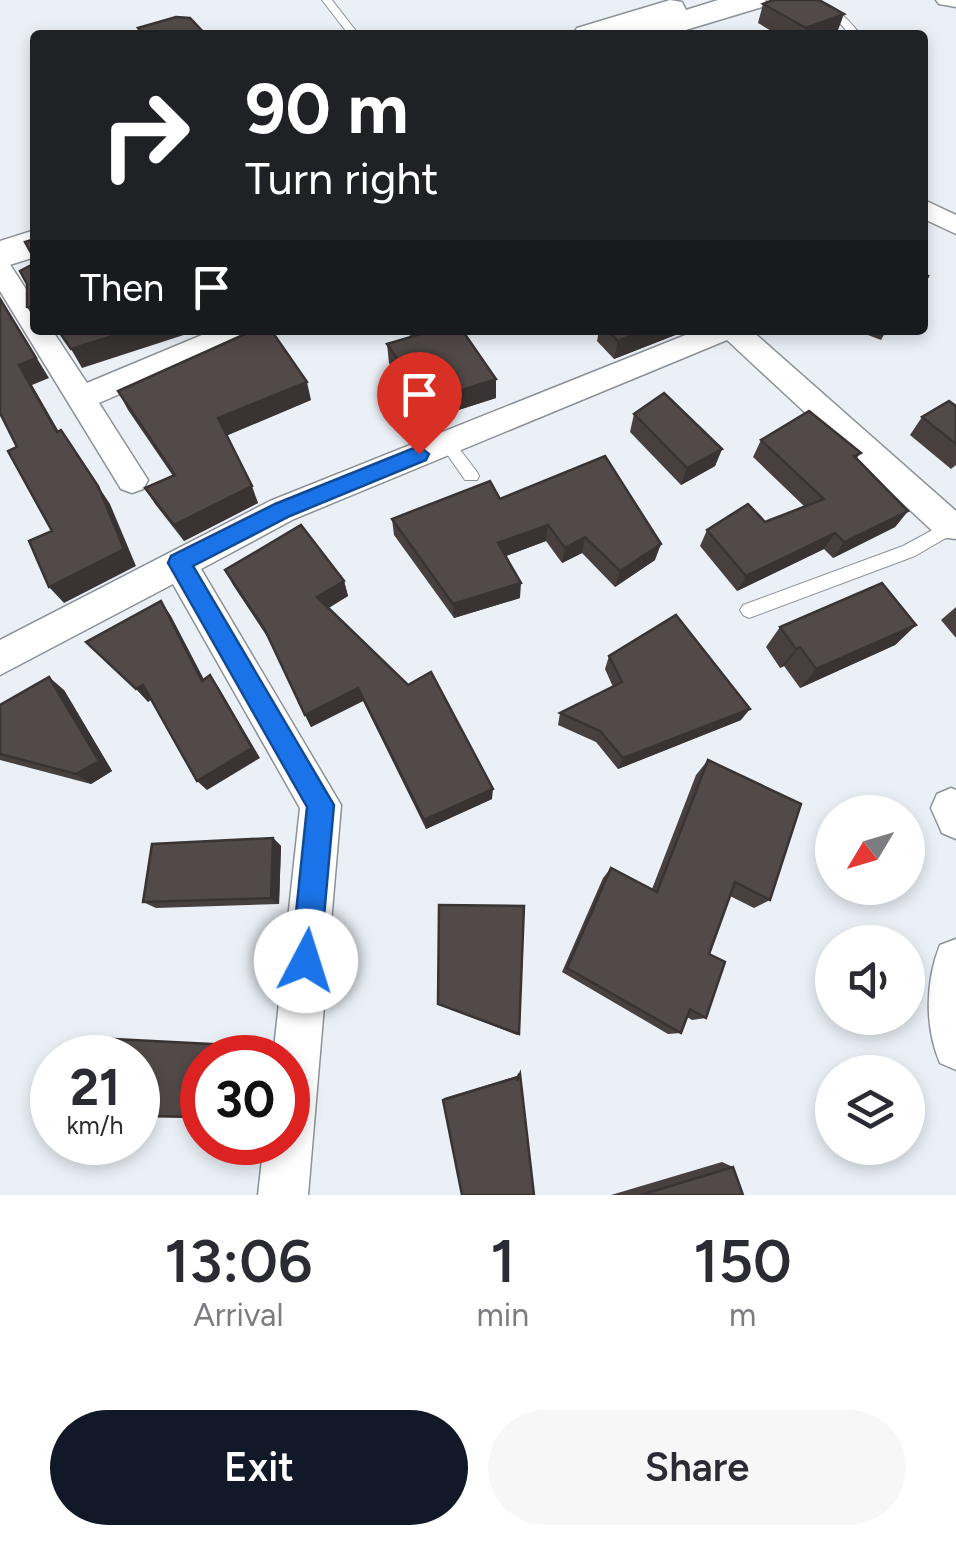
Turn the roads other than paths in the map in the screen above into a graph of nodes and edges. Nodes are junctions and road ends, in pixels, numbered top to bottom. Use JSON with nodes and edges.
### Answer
{"nodes":[{"id":1,"x":328,"y":0,"type":"edge"},
{"id":2,"x":701,"y":0,"type":"edge"},
{"id":3,"x":751,"y":0,"type":"edge"},
{"id":4,"x":814,"y":0,"type":"edge"},
{"id":5,"x":946,"y":0,"type":"edge"},
{"id":6,"x":956,"y":1,"type":"edge"},
{"id":7,"x":350,"y":30,"type":"edge"},
{"id":8,"x":604,"y":30,"type":"edge"},
{"id":9,"x":653,"y":30,"type":"edge"},
{"id":10,"x":852,"y":30,"type":"edge"},
{"id":11,"x":928,"y":210,"type":"edge"},
{"id":12,"x":30,"y":223,"type":"edge"},
{"id":13,"x":956,"y":226,"type":"edge"},
{"id":14,"x":0,"y":233,"type":"edge"},
{"id":15,"x":30,"y":245,"type":"edge"},
{"id":16,"x":0,"y":256,"type":"edge"},
{"id":17,"x":0,"y":268,"type":"edge"},
{"id":18,"x":30,"y":316,"type":"edge"},
{"id":19,"x":42,"y":335,"type":"edge"},
{"id":20,"x":228,"y":335,"type":"edge"},
{"id":21,"x":713,"y":335,"type":"edge"},
{"id":22,"x":739,"y":335,"type":"edge"},
{"id":23,"x":81,"y":398,"type":"junction"},
{"id":24,"x":447,"y":443,"type":"junction"},
{"id":25,"x":470,"y":476,"type":"dead end"},
{"id":26,"x":132,"y":480,"type":"dead end"},
{"id":27,"x":954,"y":526,"type":"edge"},
{"id":28,"x":179,"y":563,"type":"junction"},
{"id":29,"x":749,"y":610,"type":"dead end"},
{"id":30,"x":0,"y":658,"type":"edge"},
{"id":31,"x":956,"y":961,"type":"edge"},
{"id":32,"x":956,"y":1047,"type":"edge"},
{"id":33,"x":282,"y":1195,"type":"edge"}],
"edges":[{"from":1,"to":7,"type":"lane"},
{"from":2,"to":8,"type":"main road"},
{"from":3,"to":9,"type":"main road"},
{"from":4,"to":10,"type":"lane"},
{"from":5,"to":6,"type":"street"},
{"from":11,"to":13,"type":"street"},
{"from":12,"to":14,"type":"main road"},
{"from":15,"to":16,"type":"main road"},
{"from":17,"to":18,"type":"street"},
{"from":19,"to":23,"type":"street"},
{"from":20,"to":23,"type":"street"},
{"from":21,"to":24,"type":"street"},
{"from":22,"to":27,"type":"street"},
{"from":23,"to":26,"type":"street"},
{"from":24,"to":25,"type":"lane"},
{"from":24,"to":28,"type":"street"},
{"from":27,"to":29,"type":"lane"},
{"from":28,"to":30,"type":"street"},
{"from":28,"to":33,"type":"street"},
{"from":31,"to":32,"type":"street"}]}
